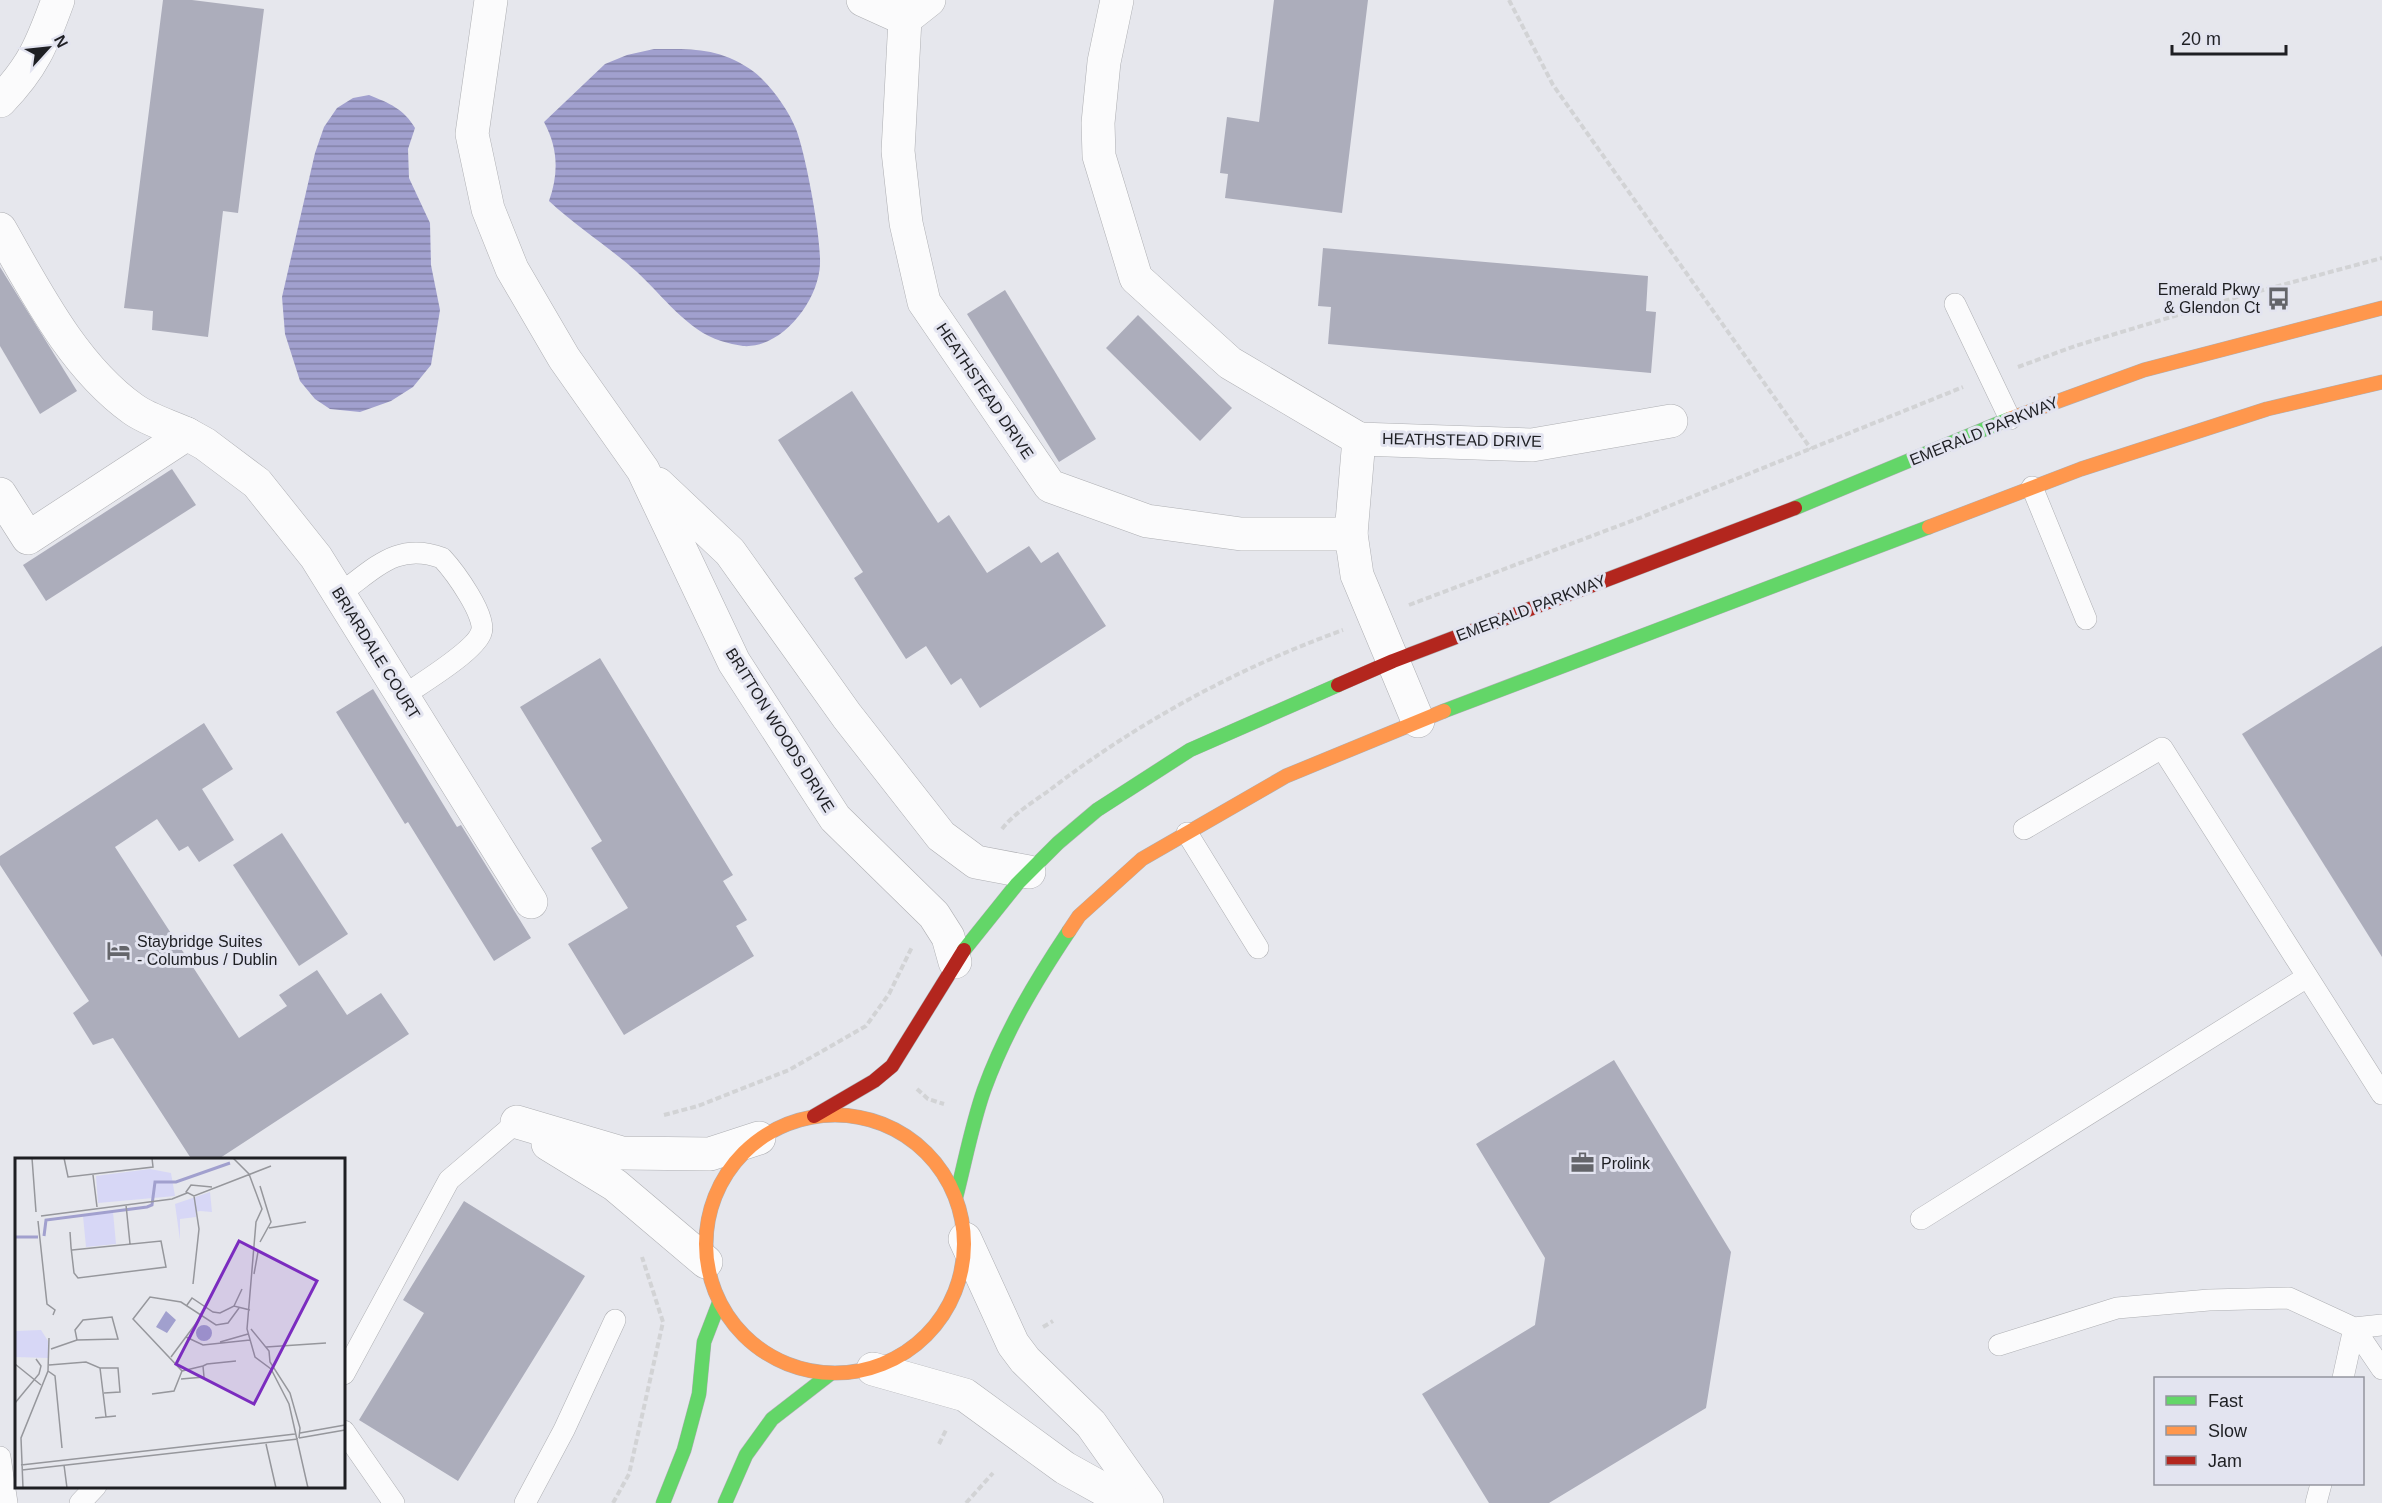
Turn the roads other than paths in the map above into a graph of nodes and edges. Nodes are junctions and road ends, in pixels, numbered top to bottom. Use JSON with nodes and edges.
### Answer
{"nodes":[{"id":1,"x":58,"y":0,"type":"edge"},
{"id":2,"x":491,"y":0,"type":"edge"},
{"id":3,"x":862,"y":0,"type":"edge"},
{"id":4,"x":1117,"y":0,"type":"edge"},
{"id":5,"x":917,"y":10,"type":"edge"},
{"id":6,"x":0,"y":101,"type":"edge"},
{"id":7,"x":0,"y":229,"type":"edge"},
{"id":8,"x":1955,"y":304,"type":"dead end"},
{"id":9,"x":2382,"y":308,"type":"edge"},
{"id":10,"x":2382,"y":382,"type":"edge"},
{"id":11,"x":2010,"y":419,"type":"junction"},
{"id":12,"x":1671,"y":421,"type":"dead end"},
{"id":13,"x":187,"y":434,"type":"junction"},
{"id":14,"x":1359,"y":439,"type":"junction"},
{"id":15,"x":643,"y":471,"type":"junction"},
{"id":16,"x":2032,"y":487,"type":"junction"},
{"id":17,"x":0,"y":494,"type":"edge"},
{"id":18,"x":1352,"y":534,"type":"junction"},
{"id":19,"x":339,"y":594,"type":"junction"},
{"id":20,"x":2086,"y":619,"type":"dead end"},
{"id":21,"x":1393,"y":661,"type":"junction"},
{"id":22,"x":403,"y":696,"type":"junction"},
{"id":23,"x":1418,"y":721,"type":"junction"},
{"id":24,"x":2024,"y":829,"type":"dead end"},
{"id":25,"x":1187,"y":833,"type":"junction"},
{"id":26,"x":1029,"y":872,"type":"junction"},
{"id":27,"x":531,"y":902,"type":"dead end"},
{"id":28,"x":1258,"y":948,"type":"dead end"},
{"id":29,"x":955,"y":962,"type":"junction"},
{"id":30,"x":2307,"y":976,"type":"junction"},
{"id":31,"x":2382,"y":1094,"type":"edge"},
{"id":32,"x":814,"y":1116,"type":"junction"},
{"id":33,"x":517,"y":1122,"type":"junction"},
{"id":34,"x":759,"y":1138,"type":"junction"},
{"id":35,"x":956,"y":1197,"type":"junction"},
{"id":36,"x":1921,"y":1219,"type":"dead end"},
{"id":37,"x":965,"y":1239,"type":"junction"},
{"id":38,"x":706,"y":1262,"type":"junction"},
{"id":39,"x":719,"y":1303,"type":"junction"},
{"id":40,"x":615,"y":1320,"type":"dead end"},
{"id":41,"x":2382,"y":1325,"type":"edge"},
{"id":42,"x":2354,"y":1328,"type":"junction"},
{"id":43,"x":1999,"y":1345,"type":"dead end"},
{"id":44,"x":873,"y":1369,"type":"junction"},
{"id":45,"x":2382,"y":1369,"type":"edge"},
{"id":46,"x":345,"y":1372,"type":"edge"},
{"id":47,"x":830,"y":1374,"type":"junction"},
{"id":48,"x":2343,"y":1377,"type":"edge"},
{"id":49,"x":345,"y":1432,"type":"edge"},
{"id":50,"x":0,"y":1457,"type":"edge"},
{"id":51,"x":2321,"y":1485,"type":"edge"},
{"id":52,"x":94,"y":1488,"type":"edge"},
{"id":53,"x":7,"y":1503,"type":"edge"},
{"id":54,"x":80,"y":1503,"type":"edge"},
{"id":55,"x":394,"y":1503,"type":"edge"},
{"id":56,"x":525,"y":1503,"type":"edge"},
{"id":57,"x":663,"y":1503,"type":"edge"},
{"id":58,"x":724,"y":1503,"type":"edge"},
{"id":59,"x":1128,"y":1503,"type":"edge"},
{"id":60,"x":1147,"y":1503,"type":"edge"},
{"id":61,"x":2316,"y":1503,"type":"edge"}],
"edges":[{"from":1,"to":6,"type":"street"},
{"from":2,"to":15,"type":"street","name":"BRITTON WOODS DRIVE"},
{"from":3,"to":5,"type":"street"},
{"from":4,"to":14,"type":"street","name":"HEATHSTEAD DRIVE"},
{"from":5,"to":18,"type":"street","name":"HEATHSTEAD DRIVE"},
{"from":7,"to":13,"type":"street","name":"BRIARDALE COURT"},
{"from":8,"to":11,"type":"lane"},
{"from":9,"to":11,"type":"main road","name":"EMERALD PARKWAY"},
{"from":10,"to":16,"type":"main road"},
{"from":11,"to":21,"type":"main road","name":"EMERALD PARKWAY"},
{"from":12,"to":14,"type":"street","name":"HEATHSTEAD DRIVE"},
{"from":13,"to":17,"type":"street"},
{"from":13,"to":19,"type":"street","name":"BRIARDALE COURT"},
{"from":14,"to":18,"type":"street","name":"HEATHSTEAD DRIVE"},
{"from":15,"to":26,"type":"street","name":"BRITTON WOODS DRIVE"},
{"from":15,"to":29,"type":"street","name":"BRITTON WOODS DRIVE"},
{"from":16,"to":20,"type":"lane"},
{"from":16,"to":23,"type":"main road"},
{"from":18,"to":21,"type":"street","name":"HEATHSTEAD DRIVE"},
{"from":19,"to":22,"type":"street","name":"BRIARDALE COURT"},
{"from":19,"to":22,"type":"lane"},
{"from":21,"to":23,"type":"street","name":"HEATHSTEAD DRIVE"},
{"from":21,"to":26,"type":"main road","name":"EMERALD PARKWAY"},
{"from":22,"to":27,"type":"street","name":"BRIARDALE COURT"},
{"from":23,"to":25,"type":"main road"},
{"from":24,"to":30,"type":"lane"},
{"from":25,"to":28,"type":"lane"},
{"from":25,"to":35,"type":"main road"},
{"from":26,"to":29,"type":"main road","name":"EMERALD PARKWAY"},
{"from":29,"to":32,"type":"main road","name":"EMERALD PARKWAY"},
{"from":30,"to":31,"type":"lane"},
{"from":30,"to":36,"type":"lane"},
{"from":32,"to":34,"type":"main road"},
{"from":32,"to":35,"type":"main road"},
{"from":33,"to":34,"type":"street"},
{"from":33,"to":38,"type":"street"},
{"from":33,"to":46,"type":"lane"},
{"from":34,"to":38,"type":"main road"},
{"from":35,"to":37,"type":"main road"},
{"from":37,"to":44,"type":"main road"},
{"from":37,"to":60,"type":"street"},
{"from":38,"to":39,"type":"main road"},
{"from":39,"to":47,"type":"main road"},
{"from":39,"to":57,"type":"main road"},
{"from":40,"to":56,"type":"lane"},
{"from":41,"to":42,"type":"lane"},
{"from":42,"to":43,"type":"lane"},
{"from":42,"to":45,"type":"lane"},
{"from":42,"to":48,"type":"lane"},
{"from":44,"to":47,"type":"main road"},
{"from":44,"to":59,"type":"street"},
{"from":47,"to":58,"type":"main road"},
{"from":49,"to":55,"type":"lane"},
{"from":50,"to":53,"type":"lane"},
{"from":51,"to":61,"type":"lane"},
{"from":52,"to":54,"type":"lane"}]}
